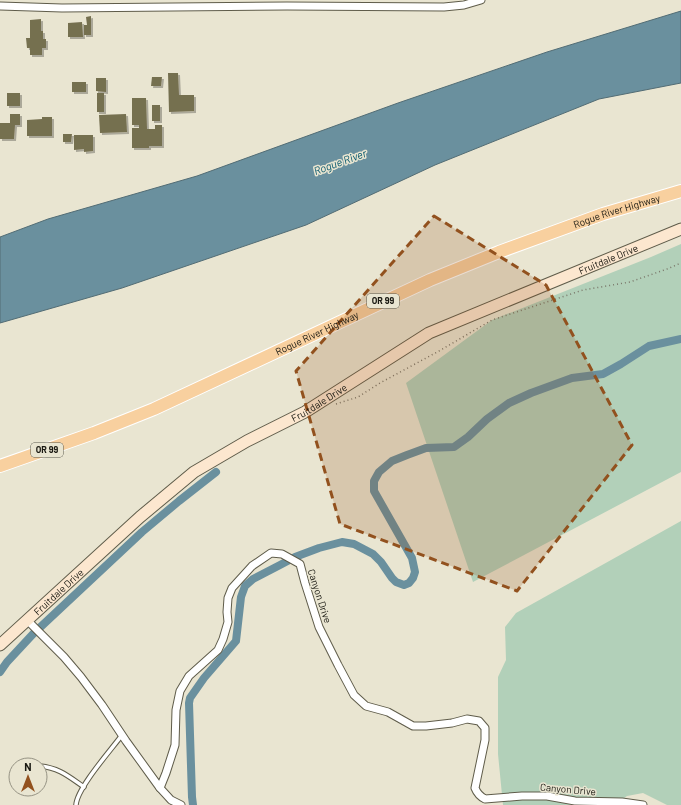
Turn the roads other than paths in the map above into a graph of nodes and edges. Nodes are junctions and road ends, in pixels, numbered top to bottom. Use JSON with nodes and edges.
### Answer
{"nodes":[{"id":1,"x":481,"y":0,"type":"edge"},
{"id":2,"x":103,"y":3,"type":"edge"},
{"id":3,"x":195,"y":3,"type":"edge"},
{"id":4,"x":287,"y":3,"type":"edge"},
{"id":5,"x":0,"y":6,"type":"edge"},
{"id":6,"x":681,"y":191,"type":"edge"},
{"id":7,"x":681,"y":229,"type":"edge"},
{"id":8,"x":0,"y":466,"type":"edge"},
{"id":9,"x":27,"y":620,"type":"junction"},
{"id":10,"x":0,"y":645,"type":"edge"},
{"id":11,"x":122,"y":735,"type":"junction"},
{"id":12,"x":48,"y":767,"type":"edge"},
{"id":13,"x":84,"y":787,"type":"junction"},
{"id":14,"x":160,"y":788,"type":"junction"},
{"id":15,"x":76,"y":805,"type":"edge"},
{"id":16,"x":181,"y":805,"type":"edge"},
{"id":17,"x":643,"y":805,"type":"edge"}],
"edges":[{"from":1,"to":4,"type":"street"},
{"from":2,"to":3,"type":"street"},
{"from":2,"to":5,"type":"street"},
{"from":3,"to":4,"type":"street"},
{"from":6,"to":8,"type":"main road","name":"Rogue River Highway","number":"OR 99"},
{"from":7,"to":9,"type":"street","name":"Fruitdale Drive"},
{"from":9,"to":10,"type":"street","name":"Fruitdale Drive"},
{"from":9,"to":11,"type":"street"},
{"from":11,"to":13,"type":"lane"},
{"from":11,"to":14,"type":"street"},
{"from":12,"to":13,"type":"lane"},
{"from":13,"to":15,"type":"lane"},
{"from":14,"to":16,"type":"street"},
{"from":14,"to":17,"type":"street","name":"Canyon Drive"}]}
